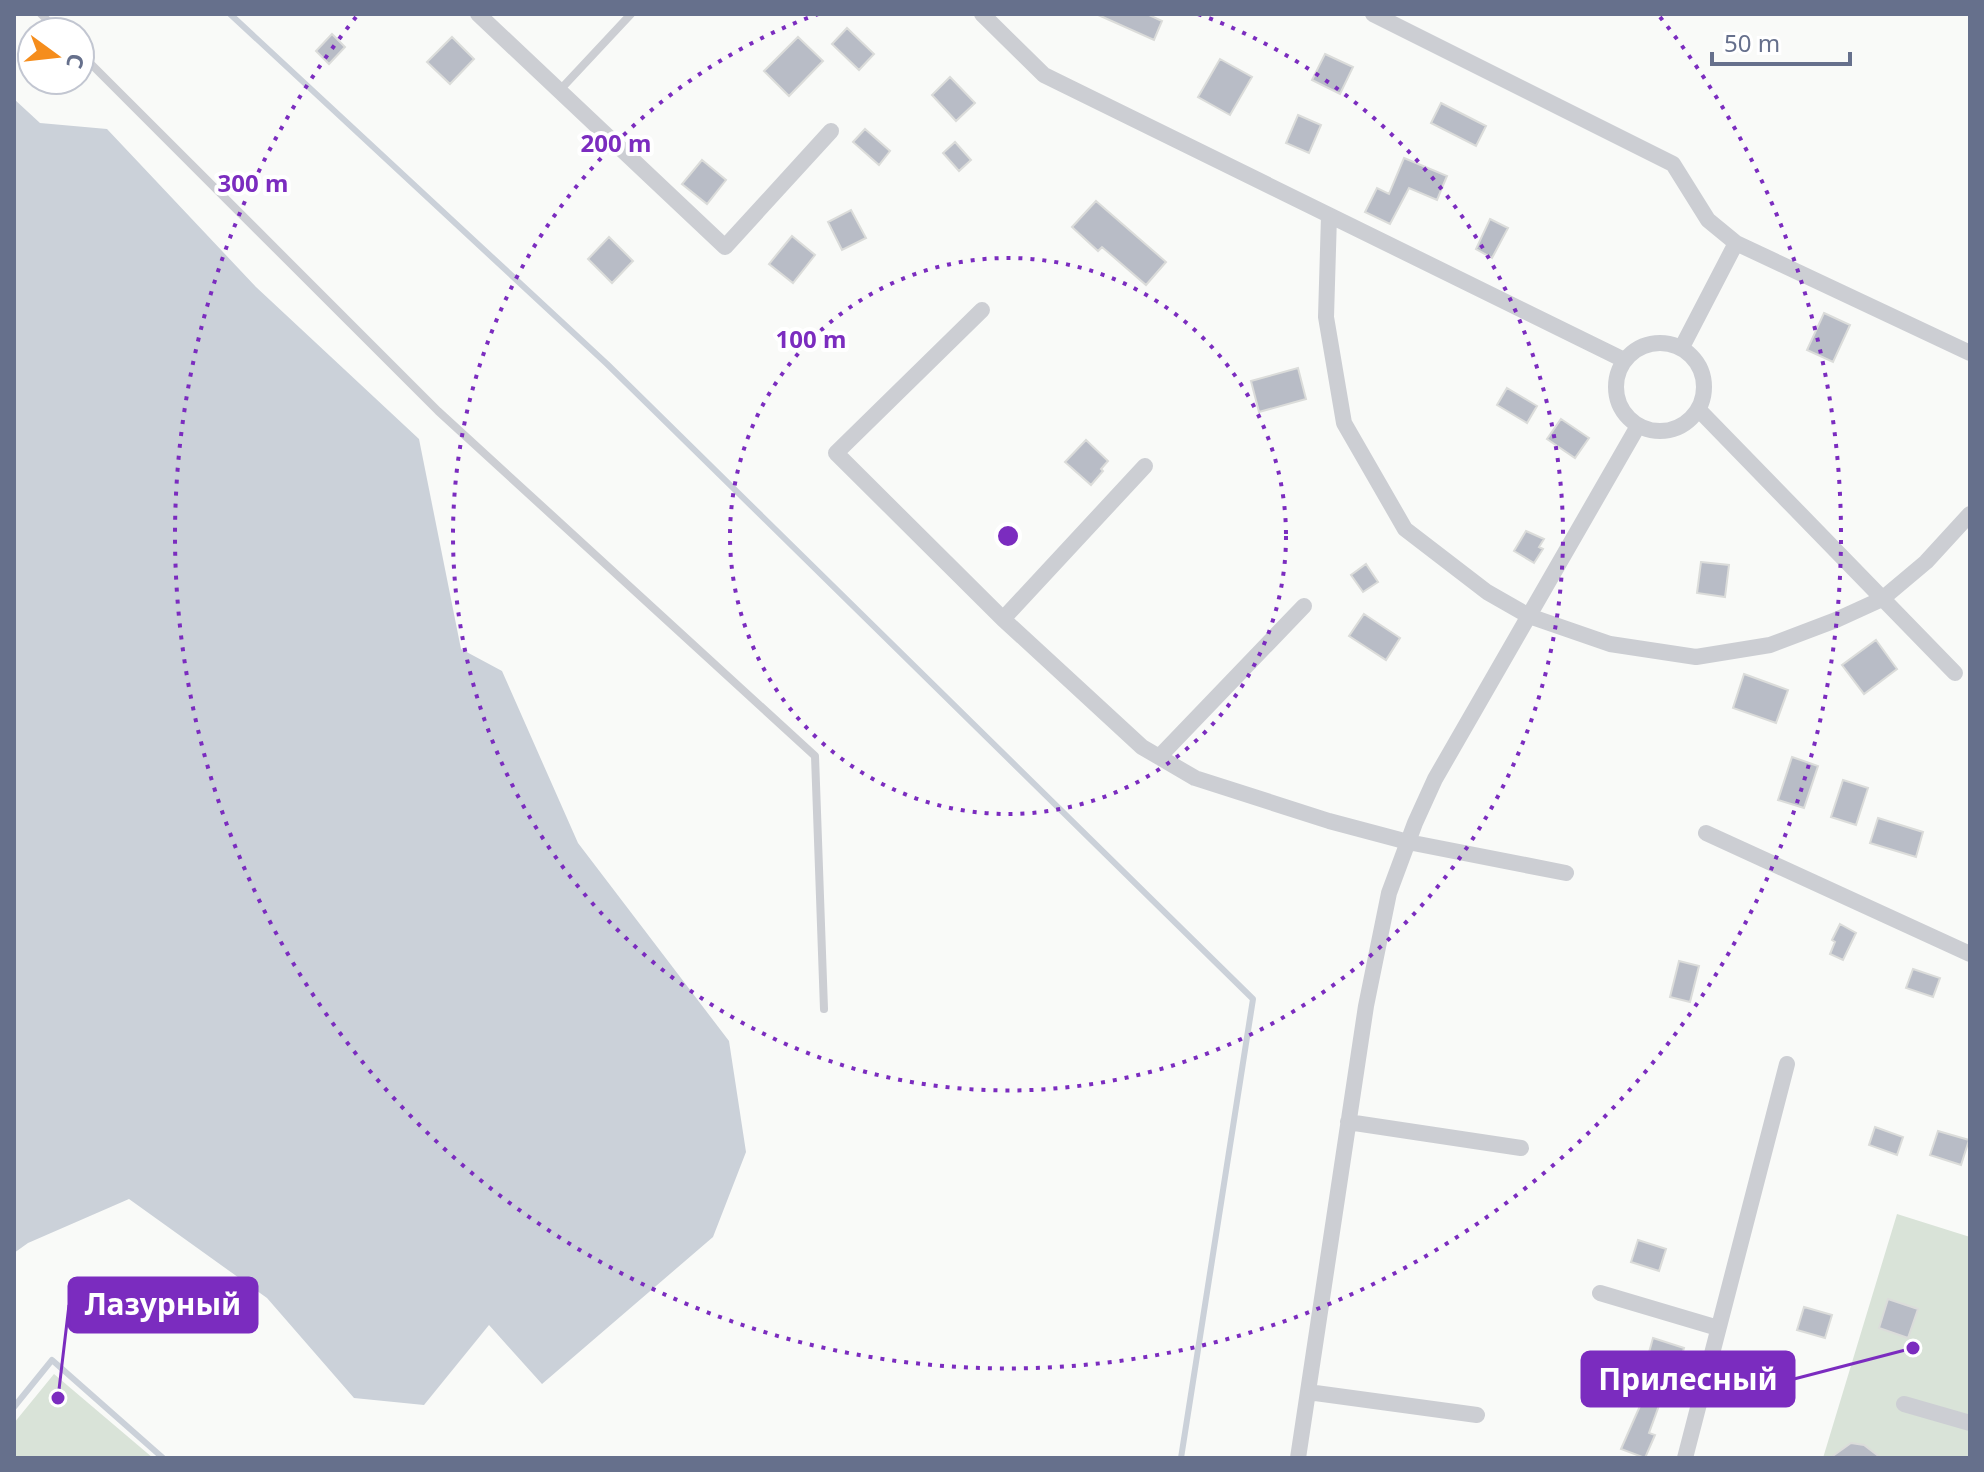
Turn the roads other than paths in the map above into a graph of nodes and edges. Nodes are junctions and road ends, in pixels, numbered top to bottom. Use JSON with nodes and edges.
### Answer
{"nodes":[{"id":1,"x":478,"y":14,"type":"edge"},
{"id":2,"x":631,"y":14,"type":"edge"},
{"id":3,"x":982,"y":14,"type":"edge"},
{"id":4,"x":1373,"y":14,"type":"edge"},
{"id":5,"x":96,"y":69,"type":"edge"},
{"id":6,"x":558,"y":92,"type":"junction"},
{"id":7,"x":831,"y":131,"type":"dead end"},
{"id":8,"x":1329,"y":216,"type":"junction"},
{"id":9,"x":1736,"y":243,"type":"junction"},
{"id":10,"x":982,"y":310,"type":"dead end"},
{"id":11,"x":1682,"y":347,"type":"junction"},
{"id":12,"x":1970,"y":353,"type":"edge"},
{"id":13,"x":1624,"y":360,"type":"junction"},
{"id":14,"x":1699,"y":410,"type":"junction"},
{"id":15,"x":1638,"y":426,"type":"junction"},
{"id":16,"x":1145,"y":466,"type":"dead end"},
{"id":17,"x":1970,"y":514,"type":"edge"},
{"id":18,"x":1882,"y":599,"type":"junction"},
{"id":19,"x":1304,"y":606,"type":"dead end"},
{"id":20,"x":1529,"y":616,"type":"junction"},
{"id":21,"x":1003,"y":619,"type":"junction"},
{"id":22,"x":1955,"y":673,"type":"dead end"},
{"id":23,"x":1159,"y":757,"type":"junction"},
{"id":24,"x":1706,"y":833,"type":"dead end"},
{"id":25,"x":1408,"y":842,"type":"junction"},
{"id":26,"x":1566,"y":873,"type":"dead end"},
{"id":27,"x":1970,"y":954,"type":"edge"},
{"id":28,"x":824,"y":1009,"type":"dead end"},
{"id":29,"x":1787,"y":1064,"type":"dead end"},
{"id":30,"x":1348,"y":1122,"type":"junction"},
{"id":31,"x":1521,"y":1148,"type":"dead end"},
{"id":32,"x":1600,"y":1293,"type":"dead end"},
{"id":33,"x":1718,"y":1328,"type":"junction"},
{"id":34,"x":1308,"y":1392,"type":"junction"},
{"id":35,"x":1904,"y":1404,"type":"dead end"},
{"id":36,"x":1477,"y":1415,"type":"dead end"},
{"id":37,"x":1970,"y":1423,"type":"edge"},
{"id":38,"x":1298,"y":1458,"type":"edge"},
{"id":39,"x":1685,"y":1458,"type":"edge"}],
"edges":[{"from":1,"to":6,"type":"street"},
{"from":2,"to":6,"type":"lane"},
{"from":3,"to":8,"type":"street"},
{"from":4,"to":9,"type":"street"},
{"from":5,"to":28,"type":"lane"},
{"from":6,"to":7,"type":"street"},
{"from":8,"to":13,"type":"street"},
{"from":8,"to":20,"type":"street"},
{"from":9,"to":11,"type":"street"},
{"from":9,"to":12,"type":"street"},
{"from":10,"to":21,"type":"street"},
{"from":11,"to":13,"type":"street"},
{"from":11,"to":14,"type":"street"},
{"from":13,"to":15,"type":"street"},
{"from":14,"to":15,"type":"street"},
{"from":14,"to":18,"type":"street"},
{"from":15,"to":20,"type":"street"},
{"from":16,"to":21,"type":"street"},
{"from":17,"to":18,"type":"street"},
{"from":18,"to":20,"type":"street"},
{"from":18,"to":22,"type":"street"},
{"from":19,"to":23,"type":"street"},
{"from":20,"to":25,"type":"street"},
{"from":21,"to":23,"type":"street"},
{"from":23,"to":25,"type":"street"},
{"from":24,"to":27,"type":"street"},
{"from":25,"to":26,"type":"street"},
{"from":25,"to":30,"type":"street"},
{"from":29,"to":33,"type":"street"},
{"from":30,"to":31,"type":"street"},
{"from":30,"to":34,"type":"street"},
{"from":32,"to":33,"type":"street"},
{"from":33,"to":39,"type":"street"},
{"from":34,"to":36,"type":"street"},
{"from":34,"to":38,"type":"street"},
{"from":35,"to":37,"type":"street"}]}
